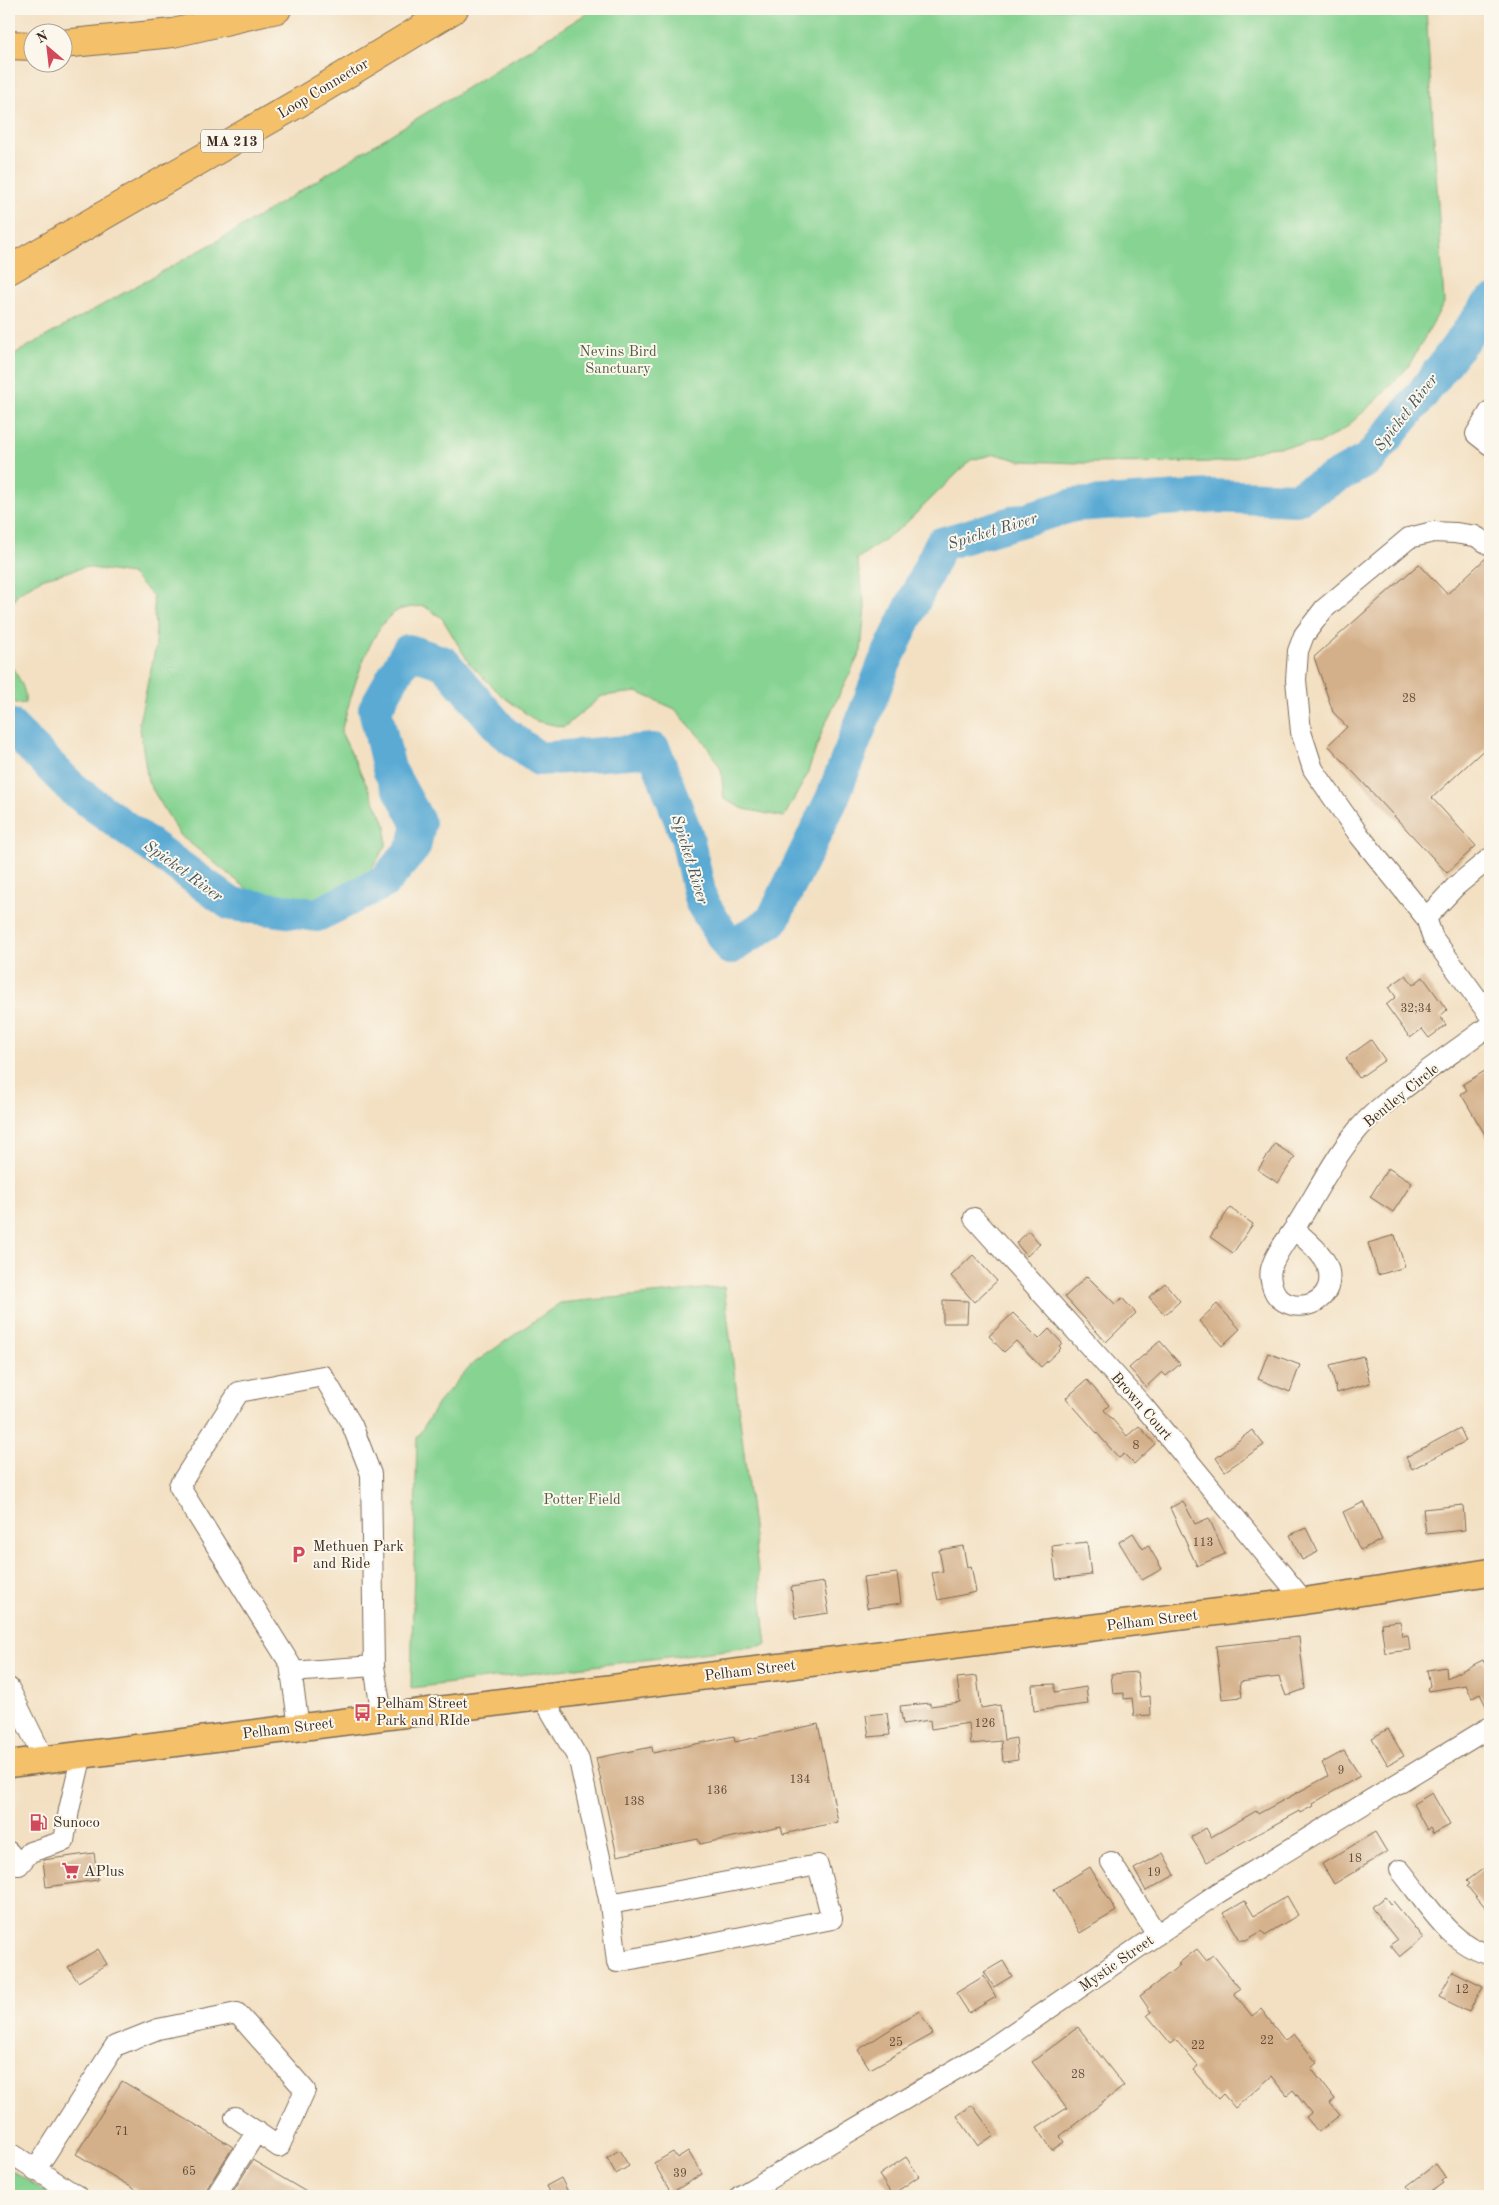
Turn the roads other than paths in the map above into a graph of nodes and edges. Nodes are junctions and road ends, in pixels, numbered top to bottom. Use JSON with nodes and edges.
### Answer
{"nodes":[{"id":1,"x":278,"y":9,"type":"edge"},
{"id":2,"x":454,"y":9,"type":"edge"},
{"id":3,"x":72,"y":43,"type":"edge"},
{"id":4,"x":9,"y":45,"type":"edge"},
{"id":5,"x":22,"y":46,"type":"edge"},
{"id":6,"x":9,"y":270,"type":"edge"},
{"id":7,"x":1490,"y":411,"type":"edge"},
{"id":8,"x":1490,"y":444,"type":"edge"},
{"id":9,"x":1490,"y":545,"type":"edge"},
{"id":10,"x":1490,"y":858,"type":"edge"},
{"id":11,"x":1426,"y":918,"type":"junction"},
{"id":12,"x":1490,"y":1016,"type":"edge"},
{"id":13,"x":1490,"y":1026,"type":"edge"},
{"id":14,"x":974,"y":1218,"type":"dead end"},
{"id":15,"x":1294,"y":1229,"type":"dead end"},
{"id":16,"x":1490,"y":1572,"type":"edge"},
{"id":17,"x":1304,"y":1601,"type":"junction"},
{"id":18,"x":374,"y":1666,"type":"junction"},
{"id":19,"x":292,"y":1672,"type":"junction"},
{"id":20,"x":9,"y":1688,"type":"edge"},
{"id":21,"x":542,"y":1696,"type":"junction"},
{"id":22,"x":14,"y":1708,"type":"edge"},
{"id":23,"x":382,"y":1716,"type":"junction"},
{"id":24,"x":299,"y":1727,"type":"junction"},
{"id":25,"x":1490,"y":1727,"type":"edge"},
{"id":26,"x":82,"y":1754,"type":"junction"},
{"id":27,"x":44,"y":1759,"type":"junction"},
{"id":28,"x":10,"y":1765,"type":"edge"},
{"id":29,"x":9,"y":1852,"type":"edge"},
{"id":30,"x":1111,"y":1862,"type":"dead end"},
{"id":31,"x":1400,"y":1870,"type":"dead end"},
{"id":32,"x":610,"y":1904,"type":"junction"},
{"id":33,"x":1157,"y":1935,"type":"junction"},
{"id":34,"x":1490,"y":1954,"type":"edge"},
{"id":35,"x":235,"y":2117,"type":"dead end"},
{"id":36,"x":256,"y":2131,"type":"junction"},
{"id":37,"x":9,"y":2152,"type":"edge"},
{"id":38,"x":35,"y":2170,"type":"junction"},
{"id":39,"x":77,"y":2196,"type":"edge"},
{"id":40,"x":216,"y":2196,"type":"edge"},
{"id":41,"x":740,"y":2196,"type":"edge"}],
"edges":[{"from":1,"to":3,"type":"highway"},
{"from":2,"to":6,"type":"highway","name":"Loop Connector","number":"MA 213"},
{"from":4,"to":5,"type":"highway"},
{"from":7,"to":8,"type":"street"},
{"from":9,"to":11,"type":"street"},
{"from":10,"to":11,"type":"street"},
{"from":11,"to":12,"type":"street"},
{"from":13,"to":15,"type":"street","name":"Bentley Circle"},
{"from":14,"to":17,"type":"street","name":"Brown Court"},
{"from":16,"to":17,"type":"main road","name":"Pelham Street"},
{"from":17,"to":21,"type":"main road","name":"Pelham Street"},
{"from":18,"to":19,"type":"street"},
{"from":18,"to":19,"type":"street"},
{"from":18,"to":23,"type":"street"},
{"from":19,"to":24,"type":"street"},
{"from":20,"to":22,"type":"street"},
{"from":21,"to":23,"type":"main road","name":"Pelham Street"},
{"from":21,"to":32,"type":"street"},
{"from":22,"to":27,"type":"street"},
{"from":23,"to":24,"type":"main road","name":"Pelham Street"},
{"from":24,"to":26,"type":"main road","name":"Pelham Street"},
{"from":25,"to":33,"type":"street","name":"Mystic Street"},
{"from":26,"to":27,"type":"main road","name":"Pelham Street"},
{"from":26,"to":29,"type":"street"},
{"from":27,"to":28,"type":"main road","name":"Pelham Street"},
{"from":30,"to":33,"type":"street"},
{"from":31,"to":34,"type":"street"},
{"from":32,"to":32,"type":"street"},
{"from":33,"to":41,"type":"street","name":"Mystic Street"},
{"from":35,"to":36,"type":"street"},
{"from":36,"to":38,"type":"street"},
{"from":36,"to":40,"type":"street"},
{"from":37,"to":38,"type":"street"},
{"from":38,"to":39,"type":"street"}]}
